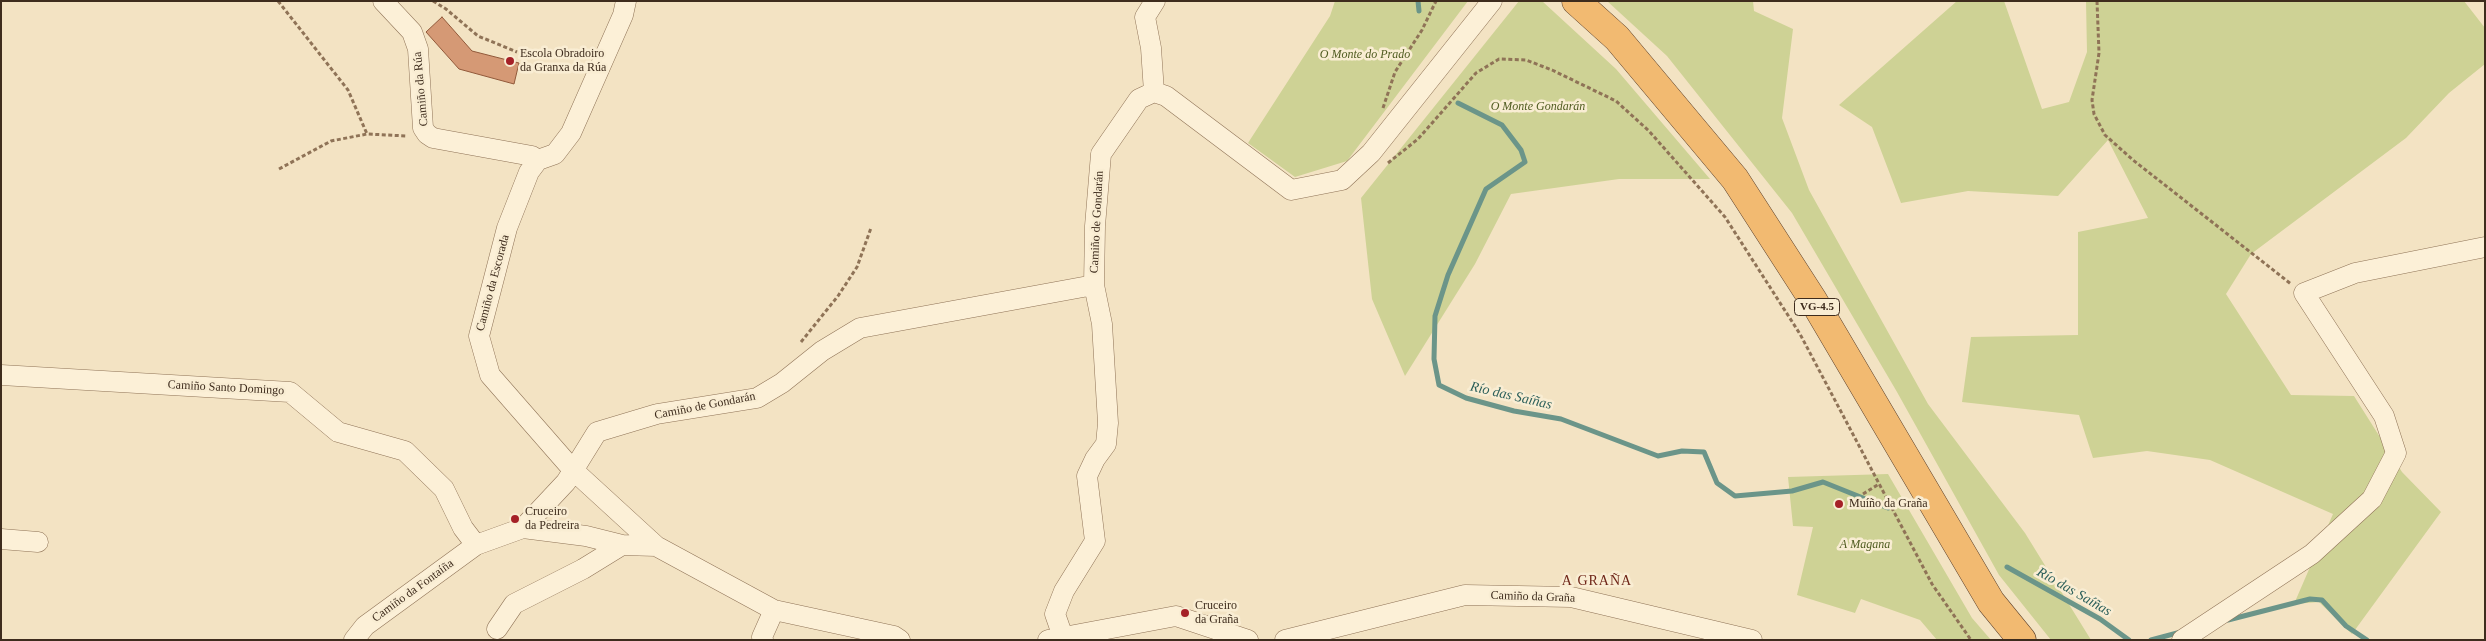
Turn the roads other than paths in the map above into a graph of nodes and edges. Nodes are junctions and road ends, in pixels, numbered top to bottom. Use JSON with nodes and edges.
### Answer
{"nodes":[{"id":1,"x":383,"y":1,"type":"edge"},
{"id":2,"x":626,"y":1,"type":"edge"},
{"id":3,"x":1155,"y":1,"type":"edge"},
{"id":4,"x":1492,"y":1,"type":"edge"},
{"id":5,"x":1576,"y":1,"type":"edge"},
{"id":6,"x":1154,"y":92,"type":"junction"},
{"id":7,"x":538,"y":160,"type":"junction"},
{"id":8,"x":2485,"y":247,"type":"edge"},
{"id":9,"x":1094,"y":285,"type":"junction"},
{"id":10,"x":1,"y":375,"type":"edge"},
{"id":11,"x":573,"y":470,"type":"junction"},
{"id":12,"x":523,"y":528,"type":"junction"},
{"id":13,"x":1,"y":539,"type":"edge"},
{"id":14,"x":38,"y":542,"type":"dead end"},
{"id":15,"x":476,"y":545,"type":"junction"},
{"id":16,"x":622,"y":545,"type":"junction"},
{"id":17,"x":656,"y":546,"type":"junction"},
{"id":18,"x":774,"y":610,"type":"junction"},
{"id":19,"x":497,"y":629,"type":"dead end"},
{"id":20,"x":1056,"y":638,"type":"edge"},
{"id":21,"x":354,"y":640,"type":"edge"},
{"id":22,"x":763,"y":640,"type":"edge"},
{"id":23,"x":900,"y":640,"type":"edge"},
{"id":24,"x":1248,"y":640,"type":"edge"},
{"id":25,"x":1285,"y":640,"type":"edge"},
{"id":26,"x":1752,"y":640,"type":"edge"},
{"id":27,"x":2022,"y":640,"type":"edge"},
{"id":28,"x":2182,"y":640,"type":"edge"}],
"edges":[{"from":1,"to":7,"type":"street","name":"Camiño da Rúa"},
{"from":2,"to":7,"type":"street"},
{"from":3,"to":6,"type":"street"},
{"from":4,"to":6,"type":"street"},
{"from":5,"to":27,"type":"highway","number":"VG-4.5"},
{"from":6,"to":9,"type":"street","name":"Camiño de Gondarán"},
{"from":7,"to":11,"type":"street","name":"Camiño da Escorada"},
{"from":8,"to":28,"type":"street"},
{"from":9,"to":11,"type":"street","name":"Camiño de Gondarán"},
{"from":9,"to":20,"type":"street"},
{"from":10,"to":15,"type":"street","name":"Camiño Santo Domingo"},
{"from":11,"to":12,"type":"street","name":"Camiño de Gondarán"},
{"from":11,"to":17,"type":"street","name":"Camiño da Escorada"},
{"from":12,"to":15,"type":"street","name":"Camiño da Fontaíña"},
{"from":12,"to":16,"type":"street"},
{"from":13,"to":14,"type":"street"},
{"from":15,"to":21,"type":"street","name":"Camiño da Fontaíña"},
{"from":16,"to":17,"type":"street"},
{"from":16,"to":19,"type":"street"},
{"from":17,"to":18,"type":"street"},
{"from":18,"to":22,"type":"street"},
{"from":18,"to":23,"type":"street"},
{"from":20,"to":24,"type":"street"},
{"from":25,"to":26,"type":"street","name":"Camiño da Graña"}]}
